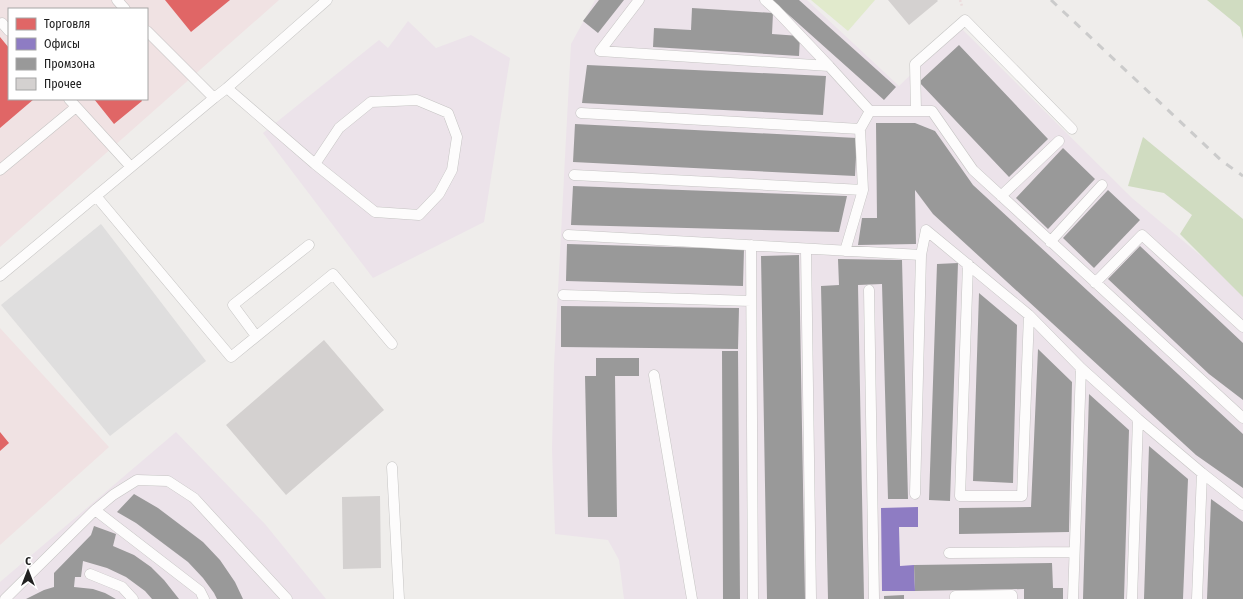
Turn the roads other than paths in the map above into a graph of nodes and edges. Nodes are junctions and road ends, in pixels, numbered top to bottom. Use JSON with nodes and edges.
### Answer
{"nodes":[{"id":1,"x":116,"y":0,"type":"edge"},
{"id":2,"x":327,"y":0,"type":"edge"},
{"id":3,"x":639,"y":0,"type":"edge"},
{"id":4,"x":765,"y":0,"type":"edge"},
{"id":5,"x":125,"y":8,"type":"edge"},
{"id":6,"x":148,"y":32,"type":"edge"},
{"id":7,"x":829,"y":66,"type":"junction"},
{"id":8,"x":227,"y":88,"type":"junction"},
{"id":9,"x":214,"y":98,"type":"junction"},
{"id":10,"x":70,"y":100,"type":"edge"},
{"id":11,"x":76,"y":107,"type":"junction"},
{"id":12,"x":870,"y":110,"type":"junction"},
{"id":13,"x":916,"y":111,"type":"junction"},
{"id":14,"x":581,"y":112,"type":"dead end"},
{"id":15,"x":860,"y":129,"type":"junction"},
{"id":16,"x":1072,"y":129,"type":"dead end"},
{"id":17,"x":1059,"y":140,"type":"dead end"},
{"id":18,"x":315,"y":164,"type":"junction"},
{"id":19,"x":131,"y":166,"type":"junction"},
{"id":20,"x":0,"y":170,"type":"edge"},
{"id":21,"x":574,"y":174,"type":"dead end"},
{"id":22,"x":1102,"y":185,"type":"dead end"},
{"id":23,"x":863,"y":190,"type":"junction"},
{"id":24,"x":96,"y":196,"type":"junction"},
{"id":25,"x":1001,"y":196,"type":"junction"},
{"id":26,"x":568,"y":235,"type":"dead end"},
{"id":27,"x":1050,"y":242,"type":"junction"},
{"id":28,"x":308,"y":245,"type":"dead end"},
{"id":29,"x":751,"y":245,"type":"junction"},
{"id":30,"x":806,"y":249,"type":"junction"},
{"id":31,"x":845,"y":251,"type":"junction"},
{"id":32,"x":921,"y":255,"type":"junction"},
{"id":33,"x":968,"y":264,"type":"junction"},
{"id":34,"x":0,"y":276,"type":"edge"},
{"id":35,"x":1095,"y":283,"type":"junction"},
{"id":36,"x":869,"y":290,"type":"dead end"},
{"id":37,"x":563,"y":295,"type":"dead end"},
{"id":38,"x":751,"y":301,"type":"junction"},
{"id":39,"x":1029,"y":314,"type":"junction"},
{"id":40,"x":1243,"y":327,"type":"edge"},
{"id":41,"x":256,"y":336,"type":"junction"},
{"id":42,"x":392,"y":344,"type":"dead end"},
{"id":43,"x":1081,"y":368,"type":"junction"},
{"id":44,"x":654,"y":375,"type":"dead end"},
{"id":45,"x":1243,"y":418,"type":"edge"},
{"id":46,"x":1138,"y":419,"type":"junction"},
{"id":47,"x":392,"y":467,"type":"dead end"},
{"id":48,"x":1202,"y":473,"type":"junction"},
{"id":49,"x":915,"y":494,"type":"dead end"},
{"id":50,"x":1243,"y":505,"type":"edge"},
{"id":51,"x":95,"y":510,"type":"junction"},
{"id":52,"x":1074,"y":552,"type":"junction"},
{"id":53,"x":949,"y":553,"type":"dead end"},
{"id":54,"x":90,"y":574,"type":"dead end"},
{"id":55,"x":5,"y":599,"type":"edge"},
{"id":56,"x":133,"y":599,"type":"edge"},
{"id":57,"x":204,"y":599,"type":"edge"},
{"id":58,"x":287,"y":599,"type":"edge"},
{"id":59,"x":398,"y":599,"type":"edge"},
{"id":60,"x":692,"y":599,"type":"edge"},
{"id":61,"x":753,"y":599,"type":"edge"},
{"id":62,"x":811,"y":599,"type":"edge"},
{"id":63,"x":874,"y":599,"type":"edge"},
{"id":64,"x":955,"y":599,"type":"edge"},
{"id":65,"x":1012,"y":599,"type":"edge"},
{"id":66,"x":1073,"y":599,"type":"edge"},
{"id":67,"x":1132,"y":599,"type":"edge"},
{"id":68,"x":1197,"y":599,"type":"edge"}],
"edges":[{"from":1,"to":5,"type":"lane"},
{"from":2,"to":8,"type":"lane"},
{"from":3,"to":7,"type":"lane"},
{"from":4,"to":7,"type":"lane"},
{"from":6,"to":9,"type":"lane"},
{"from":7,"to":12,"type":"lane"},
{"from":8,"to":9,"type":"lane"},
{"from":8,"to":18,"type":"lane"},
{"from":9,"to":19,"type":"lane"},
{"from":10,"to":11,"type":"lane"},
{"from":11,"to":19,"type":"lane"},
{"from":11,"to":20,"type":"lane"},
{"from":12,"to":13,"type":"lane"},
{"from":12,"to":15,"type":"lane"},
{"from":13,"to":16,"type":"lane"},
{"from":13,"to":25,"type":"lane"},
{"from":14,"to":15,"type":"lane"},
{"from":15,"to":23,"type":"lane"},
{"from":17,"to":25,"type":"lane"},
{"from":18,"to":18,"type":"lane"},
{"from":19,"to":24,"type":"lane"},
{"from":21,"to":23,"type":"lane"},
{"from":22,"to":27,"type":"lane"},
{"from":23,"to":31,"type":"lane"},
{"from":24,"to":34,"type":"lane"},
{"from":24,"to":41,"type":"lane"},
{"from":25,"to":27,"type":"lane"},
{"from":26,"to":29,"type":"lane"},
{"from":27,"to":35,"type":"lane"},
{"from":28,"to":41,"type":"lane"},
{"from":29,"to":30,"type":"lane"},
{"from":29,"to":38,"type":"lane"},
{"from":30,"to":31,"type":"lane"},
{"from":30,"to":62,"type":"lane"},
{"from":31,"to":32,"type":"lane"},
{"from":32,"to":33,"type":"lane"},
{"from":32,"to":49,"type":"lane"},
{"from":33,"to":39,"type":"lane"},
{"from":33,"to":39,"type":"lane"},
{"from":35,"to":40,"type":"lane"},
{"from":35,"to":45,"type":"lane"},
{"from":36,"to":63,"type":"lane"},
{"from":37,"to":38,"type":"lane"},
{"from":38,"to":61,"type":"lane"},
{"from":39,"to":43,"type":"lane"},
{"from":41,"to":42,"type":"lane"},
{"from":43,"to":46,"type":"lane"},
{"from":43,"to":52,"type":"lane"},
{"from":44,"to":60,"type":"lane"},
{"from":46,"to":48,"type":"lane"},
{"from":46,"to":67,"type":"lane"},
{"from":47,"to":59,"type":"lane"},
{"from":48,"to":50,"type":"lane"},
{"from":48,"to":68,"type":"lane"},
{"from":51,"to":55,"type":"lane"},
{"from":51,"to":57,"type":"lane"},
{"from":51,"to":58,"type":"lane"},
{"from":52,"to":53,"type":"lane"},
{"from":52,"to":66,"type":"lane"},
{"from":54,"to":56,"type":"lane"},
{"from":64,"to":65,"type":"lane"}]}
